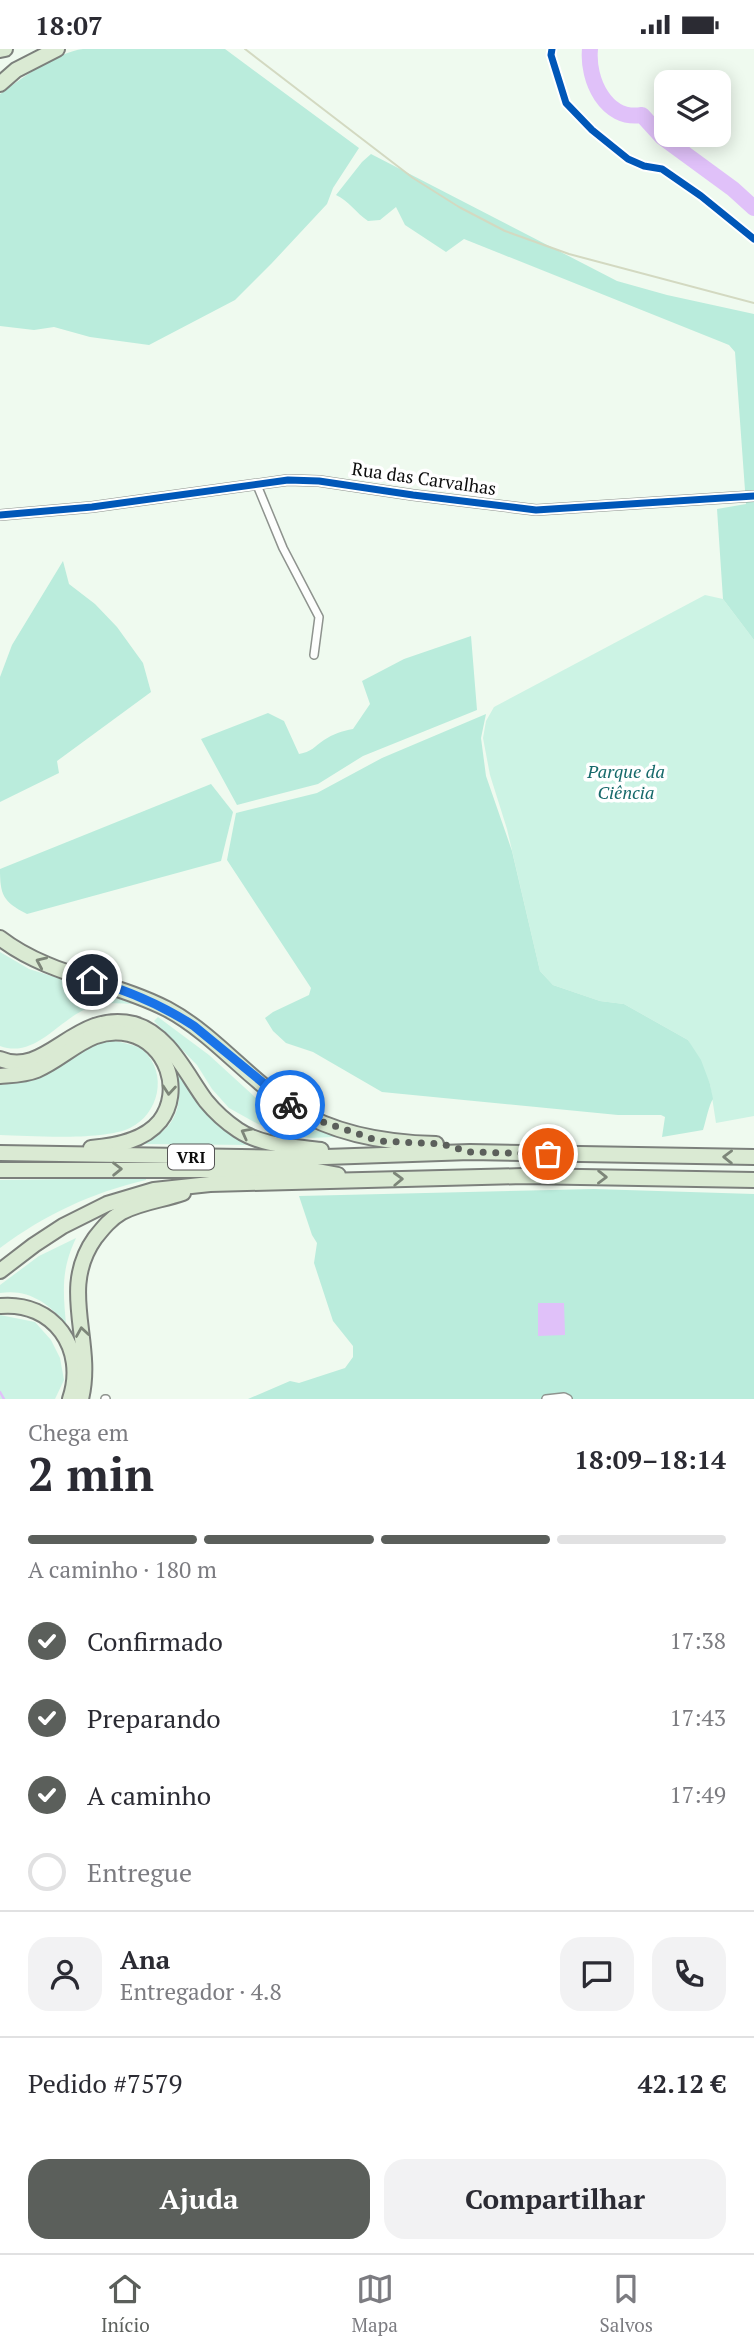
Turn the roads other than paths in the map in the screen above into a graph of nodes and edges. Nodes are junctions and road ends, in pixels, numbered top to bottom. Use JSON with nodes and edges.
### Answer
{"nodes":[{"id":1,"x":5,"y":49,"type":"edge"},
{"id":2,"x":57,"y":49,"type":"edge"},
{"id":3,"x":0,"y":50,"type":"edge"},
{"id":4,"x":0,"y":84,"type":"edge"},
{"id":5,"x":257,"y":485,"type":"junction"},
{"id":6,"x":754,"y":496,"type":"edge"},
{"id":7,"x":1,"y":515,"type":"edge"},
{"id":8,"x":314,"y":655,"type":"dead end"},
{"id":9,"x":0,"y":938,"type":"edge"},
{"id":10,"x":0,"y":1059,"type":"edge"},
{"id":11,"x":0,"y":1076,"type":"edge"},
{"id":12,"x":470,"y":1152,"type":"junction"},
{"id":13,"x":0,"y":1153,"type":"edge"},
{"id":14,"x":21,"y":1153,"type":"junction"},
{"id":15,"x":360,"y":1155,"type":"junction"},
{"id":16,"x":754,"y":1157,"type":"edge"},
{"id":17,"x":0,"y":1170,"type":"edge"},
{"id":18,"x":361,"y":1180,"type":"junction"},
{"id":19,"x":754,"y":1180,"type":"edge"},
{"id":20,"x":210,"y":1184,"type":"junction"},
{"id":21,"x":0,"y":1271,"type":"edge"},
{"id":22,"x":0,"y":1306,"type":"edge"},
{"id":23,"x":70,"y":1399,"type":"edge"},
{"id":24,"x":81,"y":1399,"type":"edge"},
{"id":25,"x":546,"y":1399,"type":"edge"},
{"id":26,"x":568,"y":1399,"type":"edge"}],
"edges":[{"from":1,"to":3,"type":"highway"},
{"from":2,"to":4,"type":"highway"},
{"from":5,"to":6,"type":"street","name":"Rua das Carvalhas"},
{"from":5,"to":7,"type":"street","name":"Rua das Carvalhas"},
{"from":5,"to":8,"type":"street"},
{"from":12,"to":9,"type":"highway","one_way":true},
{"from":15,"to":10,"type":"highway","one_way":true},
{"from":11,"to":14,"type":"highway","one_way":true},
{"from":12,"to":15,"type":"highway","number":"VRI"},
{"from":16,"to":12,"type":"highway","number":"VRI","one_way":true},
{"from":13,"to":14,"type":"highway","number":"VRI"},
{"from":14,"to":15,"type":"highway","number":"VRI"},
{"from":17,"to":18,"type":"highway","one_way":true},
{"from":18,"to":19,"type":"highway","number":"VRI","one_way":true},
{"from":18,"to":20,"type":"highway","number":"VRI"},
{"from":20,"to":21,"type":"highway","number":"VRI"},
{"from":24,"to":20,"type":"highway","one_way":true},
{"from":22,"to":23,"type":"highway"},
{"from":25,"to":26,"type":"street"}]}
